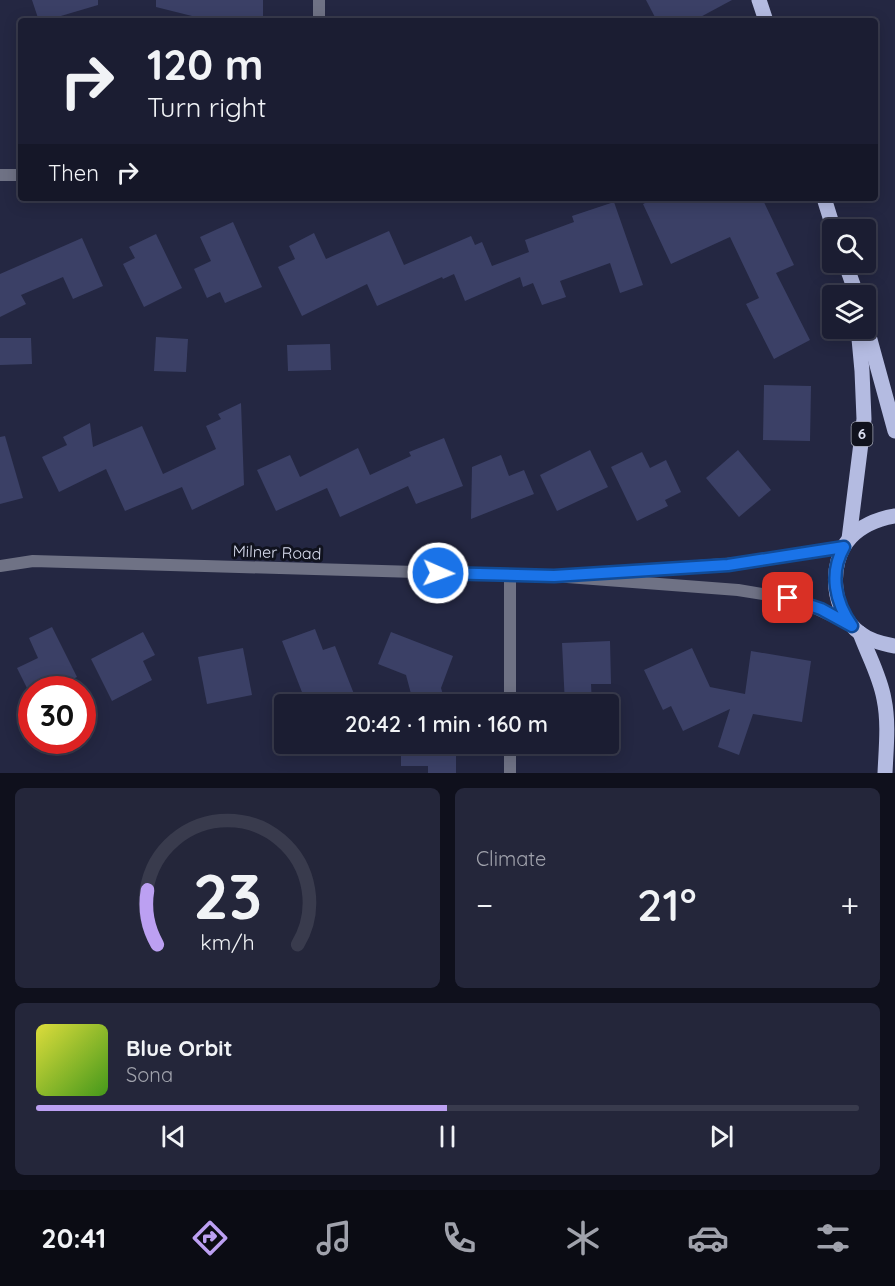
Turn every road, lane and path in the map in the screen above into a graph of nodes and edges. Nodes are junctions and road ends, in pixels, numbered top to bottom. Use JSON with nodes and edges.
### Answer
{"nodes":[{"id":1,"x":319,"y":0,"type":"edge"},
{"id":2,"x":759,"y":0,"type":"edge"},
{"id":3,"x":319,"y":18,"type":"edge"},
{"id":4,"x":765,"y":18,"type":"edge"},
{"id":5,"x":0,"y":175,"type":"edge"},
{"id":6,"x":18,"y":175,"type":"edge"},
{"id":7,"x":825,"y":201,"type":"edge"},
{"id":8,"x":831,"y":219,"type":"edge"},
{"id":9,"x":859,"y":339,"type":"edge"},
{"id":10,"x":870,"y":339,"type":"edge"},
{"id":11,"x":895,"y":431,"type":"edge"},
{"id":12,"x":895,"y":516,"type":"edge"},
{"id":13,"x":847,"y":543,"type":"junction"},
{"id":14,"x":0,"y":566,"type":"edge"},
{"id":15,"x":510,"y":575,"type":"junction"},
{"id":16,"x":554,"y":576,"type":"junction"},
{"id":17,"x":856,"y":629,"type":"junction"},
{"id":18,"x":895,"y":646,"type":"edge"},
{"id":19,"x":510,"y":694,"type":"edge"},
{"id":20,"x":510,"y":754,"type":"edge"},
{"id":21,"x":510,"y":773,"type":"edge"},
{"id":22,"x":885,"y":773,"type":"edge"}],
"edges":[{"from":1,"to":3,"type":"street"},
{"from":2,"to":4,"type":"main road"},
{"from":5,"to":6,"type":"street"},
{"from":7,"to":8,"type":"main road"},
{"from":9,"to":13,"type":"main road","number":"6"},
{"from":10,"to":11,"type":"main road","number":"6"},
{"from":12,"to":13,"type":"main road"},
{"from":13,"to":16,"type":"street","name":"Milner Road"},
{"from":13,"to":17,"type":"main road","number":"6"},
{"from":14,"to":15,"type":"street","name":"Milner Road"},
{"from":15,"to":16,"type":"street","name":"Milner Road"},
{"from":15,"to":19,"type":"street"},
{"from":16,"to":17,"type":"street","name":"Milner Road"},
{"from":17,"to":18,"type":"main road"},
{"from":17,"to":22,"type":"main road","number":"6"},
{"from":20,"to":21,"type":"street"}]}
